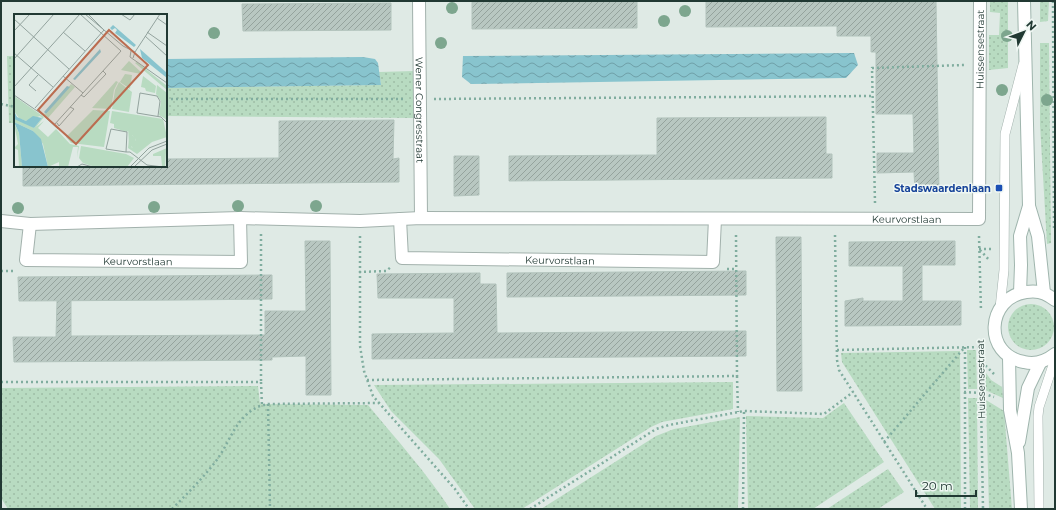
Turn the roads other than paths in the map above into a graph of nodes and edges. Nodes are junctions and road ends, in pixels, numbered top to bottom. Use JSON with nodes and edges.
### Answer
{"nodes":[{"id":1,"x":419,"y":1,"type":"edge"},
{"id":2,"x":980,"y":1,"type":"edge"},
{"id":3,"x":1024,"y":1,"type":"edge"},
{"id":4,"x":1025,"y":58,"type":"junction"},
{"id":5,"x":1029,"y":206,"type":"junction"},
{"id":6,"x":240,"y":218,"type":"junction"},
{"id":7,"x":421,"y":218,"type":"junction"},
{"id":8,"x":979,"y":218,"type":"joint"},
{"id":9,"x":400,"y":219,"type":"junction"},
{"id":10,"x":715,"y":219,"type":"junction"},
{"id":11,"x":1,"y":221,"type":"edge"},
{"id":12,"x":30,"y":224,"type":"junction"},
{"id":13,"x":1020,"y":293,"type":"junction"},
{"id":14,"x":1044,"y":294,"type":"junction"},
{"id":15,"x":1055,"y":300,"type":"edge"},
{"id":16,"x":1000,"y":308,"type":"junction"},
{"id":17,"x":1055,"y":354,"type":"edge"},
{"id":18,"x":1009,"y":357,"type":"junction"},
{"id":19,"x":1055,"y":359,"type":"edge"},
{"id":20,"x":1040,"y":362,"type":"junction"},
{"id":21,"x":1018,"y":453,"type":"junction"},
{"id":22,"x":1021,"y":509,"type":"edge"},
{"id":23,"x":1039,"y":509,"type":"edge"}],
"edges":[{"from":1,"to":7,"type":"street","name":"Wener Congresstraat"},
{"from":2,"to":8,"type":"street","name":"Huissensestraat"},
{"from":3,"to":4,"type":"street"},
{"from":4,"to":5,"type":"street"},
{"from":4,"to":16,"type":"lane"},
{"from":5,"to":13,"type":"street"},
{"from":5,"to":14,"type":"street"},
{"from":6,"to":9,"type":"street","name":"Keurvorstlaan"},
{"from":6,"to":12,"type":"street","name":"Keurvorstlaan"},
{"from":6,"to":12,"type":"street","name":"Keurvorstlaan"},
{"from":7,"to":9,"type":"street","name":"Keurvorstlaan"},
{"from":7,"to":10,"type":"street","name":"Keurvorstlaan"},
{"from":8,"to":10,"type":"street","name":"Keurvorstlaan"},
{"from":9,"to":10,"type":"street","name":"Keurvorstlaan"},
{"from":11,"to":12,"type":"street","name":"Keurvorstlaan"},
{"from":13,"to":14,"type":"street"},
{"from":13,"to":16,"type":"street"},
{"from":14,"to":15,"type":"street"},
{"from":16,"to":18,"type":"street"},
{"from":17,"to":20,"type":"street"},
{"from":18,"to":20,"type":"street"},
{"from":18,"to":21,"type":"street"},
{"from":19,"to":23,"type":"lane"},
{"from":20,"to":21,"type":"street"},
{"from":21,"to":22,"type":"street"}]}
